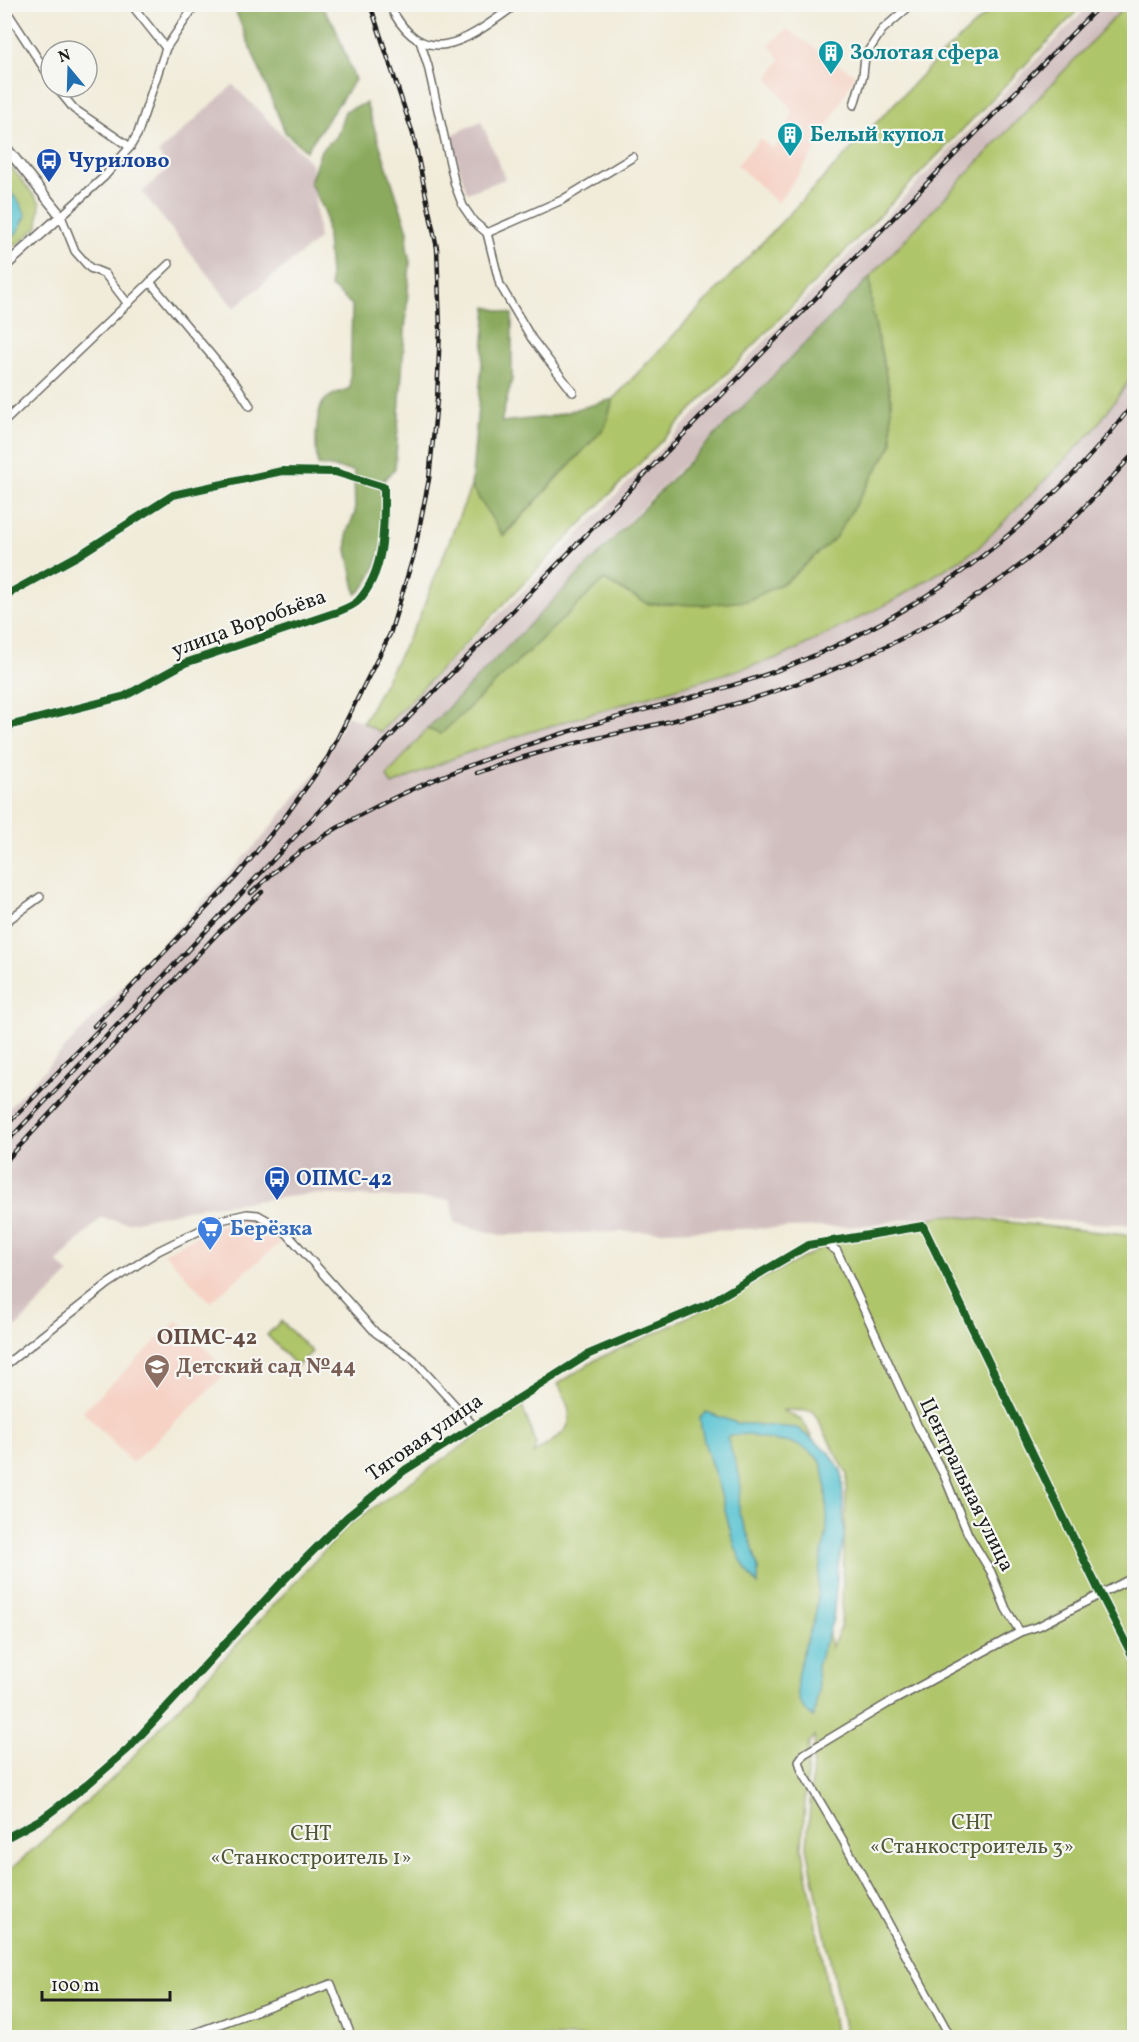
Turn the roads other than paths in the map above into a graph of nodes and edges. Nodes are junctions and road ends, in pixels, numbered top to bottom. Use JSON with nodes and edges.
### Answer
{"nodes":[{"id":1,"x":132,"y":4,"type":"edge"},
{"id":2,"x":196,"y":4,"type":"edge"},
{"id":3,"x":389,"y":4,"type":"edge"},
{"id":4,"x":517,"y":4,"type":"edge"},
{"id":5,"x":912,"y":4,"type":"edge"},
{"id":6,"x":4,"y":7,"type":"edge"},
{"id":7,"x":420,"y":41,"type":"junction"},
{"id":8,"x":166,"y":48,"type":"junction"},
{"id":9,"x":39,"y":61,"type":"edge"},
{"id":10,"x":66,"y":99,"type":"edge"},
{"id":11,"x":854,"y":105,"type":"dead end"},
{"id":12,"x":4,"y":145,"type":"edge"},
{"id":13,"x":130,"y":147,"type":"junction"},
{"id":14,"x":633,"y":157,"type":"dead end"},
{"id":15,"x":61,"y":216,"type":"junction"},
{"id":16,"x":487,"y":233,"type":"junction"},
{"id":17,"x":169,"y":264,"type":"dead end"},
{"id":18,"x":4,"y":267,"type":"edge"},
{"id":19,"x":150,"y":282,"type":"junction"},
{"id":20,"x":128,"y":304,"type":"junction"},
{"id":21,"x":573,"y":392,"type":"dead end"},
{"id":22,"x":250,"y":406,"type":"dead end"},
{"id":23,"x":4,"y":422,"type":"edge"},
{"id":24,"x":4,"y":596,"type":"edge"},
{"id":25,"x":4,"y":727,"type":"edge"},
{"id":26,"x":40,"y":897,"type":"dead end"},
{"id":27,"x":4,"y":923,"type":"edge"},
{"id":28,"x":824,"y":1242,"type":"junction"},
{"id":29,"x":4,"y":1366,"type":"edge"},
{"id":30,"x":473,"y":1425,"type":"junction"},
{"id":31,"x":1134,"y":1577,"type":"edge"},
{"id":32,"x":1100,"y":1593,"type":"junction"},
{"id":33,"x":1020,"y":1632,"type":"junction"},
{"id":34,"x":1134,"y":1659,"type":"edge"},
{"id":35,"x":4,"y":1839,"type":"edge"},
{"id":36,"x":181,"y":2037,"type":"edge"},
{"id":37,"x":352,"y":2037,"type":"edge"},
{"id":38,"x":951,"y":2037,"type":"edge"}],
"edges":[{"from":1,"to":8,"type":"street"},
{"from":2,"to":8,"type":"street"},
{"from":3,"to":7,"type":"street"},
{"from":4,"to":7,"type":"street"},
{"from":5,"to":11,"type":"street"},
{"from":6,"to":9,"type":"street"},
{"from":7,"to":16,"type":"street"},
{"from":8,"to":13,"type":"street"},
{"from":10,"to":13,"type":"street"},
{"from":12,"to":15,"type":"street"},
{"from":13,"to":15,"type":"street"},
{"from":14,"to":16,"type":"street"},
{"from":15,"to":18,"type":"street"},
{"from":15,"to":20,"type":"street"},
{"from":16,"to":21,"type":"street"},
{"from":17,"to":19,"type":"street"},
{"from":19,"to":20,"type":"street"},
{"from":19,"to":22,"type":"street"},
{"from":20,"to":23,"type":"street"},
{"from":24,"to":25,"type":"street","name":"улица Воробьёва"},
{"from":26,"to":27,"type":"street"},
{"from":28,"to":30,"type":"street","name":"Тяговая улица"},
{"from":28,"to":32,"type":"street","name":"Тяговая улица"},
{"from":28,"to":33,"type":"street","name":"Центральная улица"},
{"from":29,"to":30,"type":"street"},
{"from":30,"to":35,"type":"street","name":"Тяговая улица"},
{"from":31,"to":32,"type":"street"},
{"from":32,"to":33,"type":"street"},
{"from":32,"to":34,"type":"street"},
{"from":33,"to":38,"type":"street"},
{"from":36,"to":37,"type":"street"}]}
